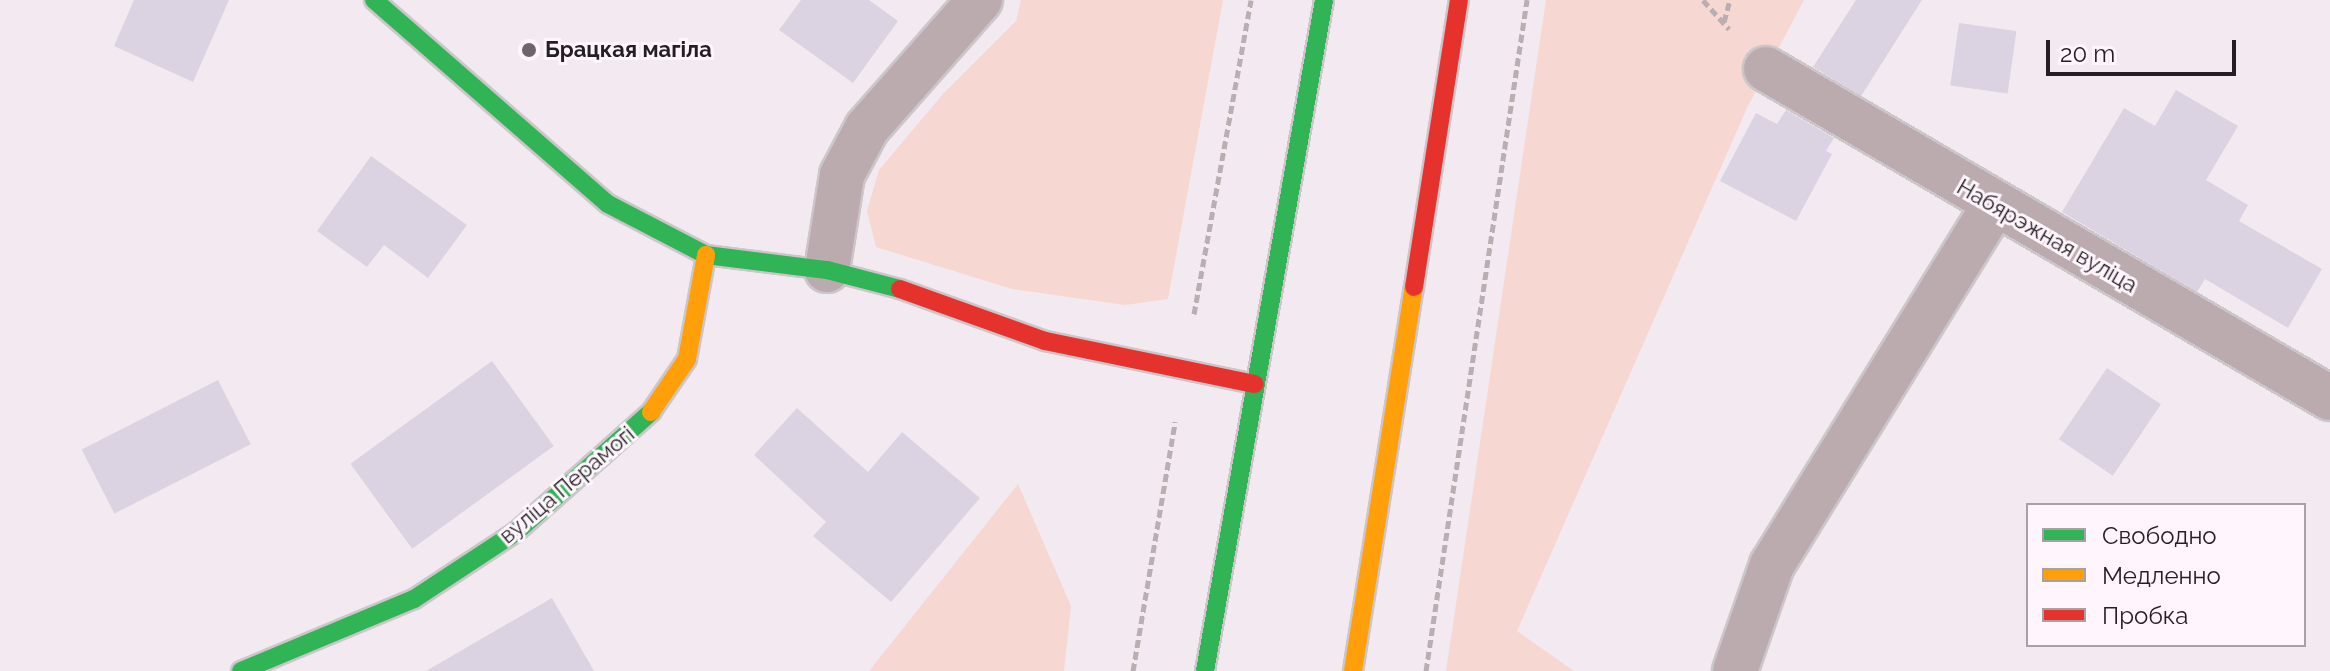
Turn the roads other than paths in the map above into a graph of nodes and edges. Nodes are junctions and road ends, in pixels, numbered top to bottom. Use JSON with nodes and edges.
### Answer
{"nodes":[{"id":1,"x":374,"y":0,"type":"edge"},
{"id":2,"x":980,"y":0,"type":"edge"},
{"id":3,"x":1324,"y":0,"type":"edge"},
{"id":4,"x":1459,"y":0,"type":"edge"},
{"id":5,"x":1766,"y":69,"type":"dead end"},
{"id":6,"x":1994,"y":206,"type":"junction"},
{"id":7,"x":706,"y":255,"type":"junction"},
{"id":8,"x":827,"y":270,"type":"junction"},
{"id":9,"x":1255,"y":384,"type":"junction"},
{"id":10,"x":2330,"y":398,"type":"edge"},
{"id":11,"x":241,"y":671,"type":"edge"},
{"id":12,"x":1205,"y":671,"type":"edge"},
{"id":13,"x":1353,"y":671,"type":"edge"},
{"id":14,"x":1735,"y":671,"type":"edge"}],
"edges":[{"from":1,"to":7,"type":"street"},
{"from":2,"to":8,"type":"street"},
{"from":3,"to":9,"type":"street"},
{"from":4,"to":13,"type":"street"},
{"from":5,"to":6,"type":"street","name":"Набярэжная вуліца"},
{"from":6,"to":10,"type":"street","name":"Набярэжная вуліца"},
{"from":6,"to":14,"type":"street"},
{"from":7,"to":8,"type":"street"},
{"from":7,"to":11,"type":"street","name":"вуліца Перамогі"},
{"from":8,"to":9,"type":"street"},
{"from":9,"to":12,"type":"street"}]}
